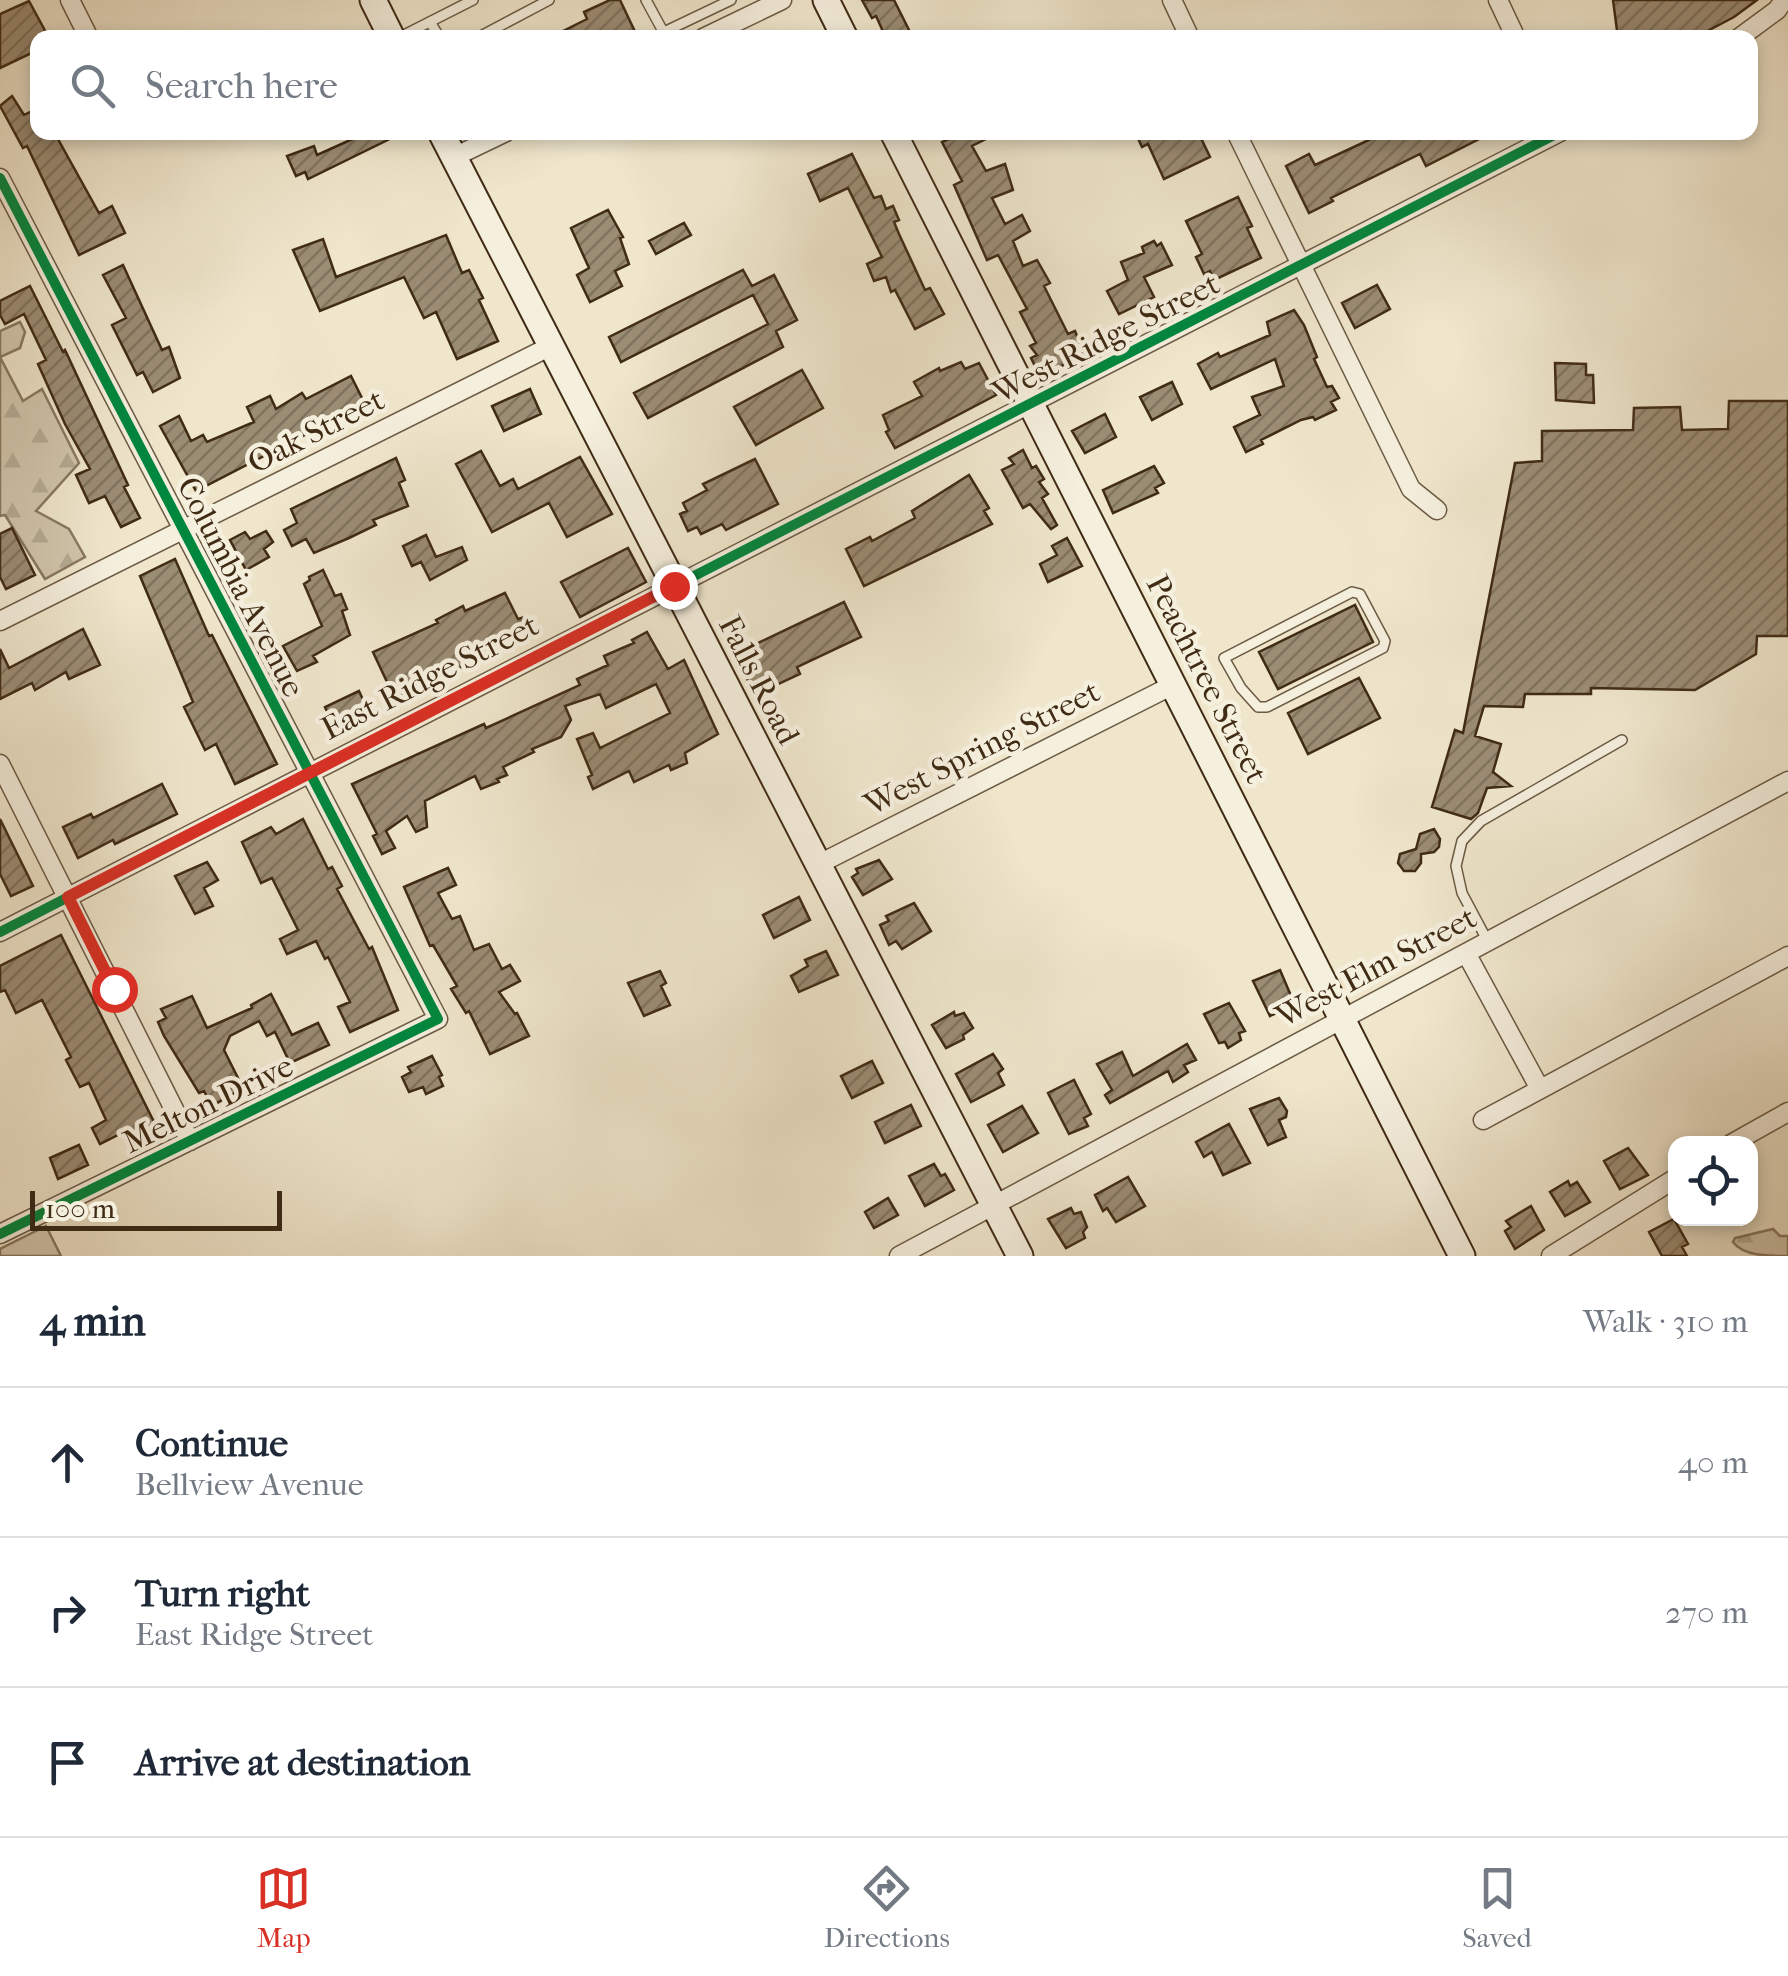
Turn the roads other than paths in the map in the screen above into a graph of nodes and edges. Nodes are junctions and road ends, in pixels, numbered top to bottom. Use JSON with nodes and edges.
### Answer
{"nodes":[{"id":1,"x":70,"y":0,"type":"edge"},
{"id":2,"x":374,"y":0,"type":"edge"},
{"id":3,"x":472,"y":0,"type":"edge"},
{"id":4,"x":549,"y":0,"type":"edge"},
{"id":5,"x":646,"y":0,"type":"edge"},
{"id":6,"x":731,"y":0,"type":"edge"},
{"id":7,"x":782,"y":0,"type":"edge"},
{"id":8,"x":826,"y":0,"type":"edge"},
{"id":9,"x":1172,"y":0,"type":"edge"},
{"id":10,"x":1498,"y":0,"type":"edge"},
{"id":11,"x":1784,"y":0,"type":"edge"},
{"id":12,"x":717,"y":7,"type":"junction"},
{"id":13,"x":430,"y":22,"type":"junction"},
{"id":14,"x":726,"y":26,"type":"junction"},
{"id":15,"x":85,"y":30,"type":"edge"},
{"id":16,"x":391,"y":30,"type":"edge"},
{"id":17,"x":412,"y":30,"type":"edge"},
{"id":18,"x":435,"y":30,"type":"edge"},
{"id":19,"x":492,"y":30,"type":"edge"},
{"id":20,"x":662,"y":30,"type":"edge"},
{"id":21,"x":674,"y":30,"type":"edge"},
{"id":22,"x":718,"y":30,"type":"edge"},
{"id":23,"x":841,"y":30,"type":"edge"},
{"id":24,"x":1186,"y":30,"type":"edge"},
{"id":25,"x":1512,"y":30,"type":"edge"},
{"id":26,"x":1750,"y":30,"type":"edge"},
{"id":27,"x":445,"y":140,"type":"edge"},
{"id":28,"x":489,"y":140,"type":"edge"},
{"id":29,"x":897,"y":140,"type":"edge"},
{"id":30,"x":1240,"y":140,"type":"edge"},
{"id":31,"x":1544,"y":140,"type":"edge"},
{"id":32,"x":454,"y":157,"type":"junction"},
{"id":33,"x":0,"y":178,"type":"edge"},
{"id":34,"x":1301,"y":265,"type":"junction"},
{"id":35,"x":551,"y":346,"type":"junction"},
{"id":36,"x":1030,"y":405,"type":"junction"},
{"id":37,"x":1437,"y":510,"type":"dead end"},
{"id":38,"x":184,"y":530,"type":"junction"},
{"id":39,"x":674,"y":586,"type":"junction"},
{"id":40,"x":0,"y":620,"type":"edge"},
{"id":41,"x":1224,"y":658,"type":"joint"},
{"id":42,"x":1173,"y":685,"type":"junction"},
{"id":43,"x":1622,"y":740,"type":"dead end"},
{"id":44,"x":0,"y":764,"type":"edge"},
{"id":45,"x":310,"y":773,"type":"junction"},
{"id":46,"x":1788,"y":781,"type":"edge"},
{"id":47,"x":817,"y":865,"type":"junction"},
{"id":48,"x":68,"y":897,"type":"junction"},
{"id":49,"x":0,"y":932,"type":"edge"},
{"id":50,"x":1488,"y":942,"type":"junction"},
{"id":51,"x":1466,"y":953,"type":"junction"},
{"id":52,"x":1788,"y":956,"type":"edge"},
{"id":53,"x":438,"y":1019,"type":"joint"},
{"id":54,"x":1342,"y":1019,"type":"junction"},
{"id":55,"x":1540,"y":1089,"type":"junction"},
{"id":56,"x":1788,"y":1112,"type":"edge"},
{"id":57,"x":1482,"y":1120,"type":"dead end"},
{"id":58,"x":1746,"y":1136,"type":"edge"},
{"id":59,"x":190,"y":1141,"type":"junction"},
{"id":60,"x":1668,"y":1183,"type":"edge"},
{"id":61,"x":992,"y":1206,"type":"junction"},
{"id":62,"x":0,"y":1234,"type":"edge"},
{"id":63,"x":899,"y":1256,"type":"edge"},
{"id":64,"x":1020,"y":1256,"type":"edge"},
{"id":65,"x":1462,"y":1256,"type":"edge"},
{"id":66,"x":1551,"y":1256,"type":"edge"}],
"edges":[{"from":1,"to":15,"type":"street"},
{"from":2,"to":16,"type":"main road"},
{"from":3,"to":13,"type":"lane"},
{"from":4,"to":19,"type":"lane"},
{"from":5,"to":20,"type":"lane"},
{"from":6,"to":12,"type":"lane"},
{"from":7,"to":14,"type":"street"},
{"from":8,"to":23,"type":"main road"},
{"from":9,"to":24,"type":"street"},
{"from":10,"to":25,"type":"street"},
{"from":11,"to":26,"type":"street"},
{"from":12,"to":14,"type":"lane"},
{"from":12,"to":21,"type":"lane"},
{"from":13,"to":17,"type":"lane"},
{"from":13,"to":18,"type":"lane"},
{"from":14,"to":22,"type":"street"},
{"from":27,"to":32,"type":"main road","name":"Falls Road"},
{"from":28,"to":32,"type":"street"},
{"from":29,"to":36,"type":"main road","name":"Peachtree Street"},
{"from":30,"to":34,"type":"street"},
{"from":31,"to":34,"type":"street","name":"West Ridge Street"},
{"from":32,"to":35,"type":"main road","name":"Falls Road"},
{"from":33,"to":38,"type":"street","name":"Columbia Avenue"},
{"from":34,"to":36,"type":"street","name":"West Ridge Street"},
{"from":34,"to":37,"type":"street"},
{"from":35,"to":38,"type":"street","name":"Oak Street"},
{"from":35,"to":39,"type":"main road","name":"Falls Road"},
{"from":36,"to":39,"type":"street","name":"West Ridge Street"},
{"from":36,"to":42,"type":"main road","name":"Peachtree Street"},
{"from":38,"to":40,"type":"street","name":"Oak Street"},
{"from":38,"to":45,"type":"street","name":"Columbia Avenue"},
{"from":39,"to":45,"type":"street","name":"East Ridge Street"},
{"from":39,"to":47,"type":"main road","name":"Falls Road"},
{"from":41,"to":41,"type":"lane"},
{"from":42,"to":47,"type":"street","name":"West Spring Street"},
{"from":42,"to":54,"type":"main road","name":"Peachtree Street"},
{"from":43,"to":50,"type":"lane"},
{"from":44,"to":48,"type":"street"},
{"from":45,"to":48,"type":"street","name":"East Ridge Street"},
{"from":45,"to":53,"type":"street","name":"Columbia Avenue"},
{"from":46,"to":50,"type":"street","name":"West Elm Street"},
{"from":47,"to":61,"type":"main road","name":"Falls Road"},
{"from":48,"to":49,"type":"street","name":"East Ridge Street"},
{"from":48,"to":59,"type":"street"},
{"from":50,"to":51,"type":"street","name":"West Elm Street"},
{"from":51,"to":54,"type":"street","name":"West Elm Street"},
{"from":51,"to":55,"type":"street"},
{"from":52,"to":55,"type":"street"},
{"from":53,"to":59,"type":"street","name":"Melton Drive"},
{"from":54,"to":61,"type":"street","name":"West Elm Street"},
{"from":54,"to":65,"type":"main road","name":"Peachtree Street"},
{"from":55,"to":57,"type":"street"},
{"from":56,"to":58,"type":"street"},
{"from":59,"to":62,"type":"street","name":"Melton Drive"},
{"from":60,"to":66,"type":"street"},
{"from":61,"to":63,"type":"street","name":"West Elm Street"},
{"from":61,"to":64,"type":"main road","name":"Falls Road"}]}
